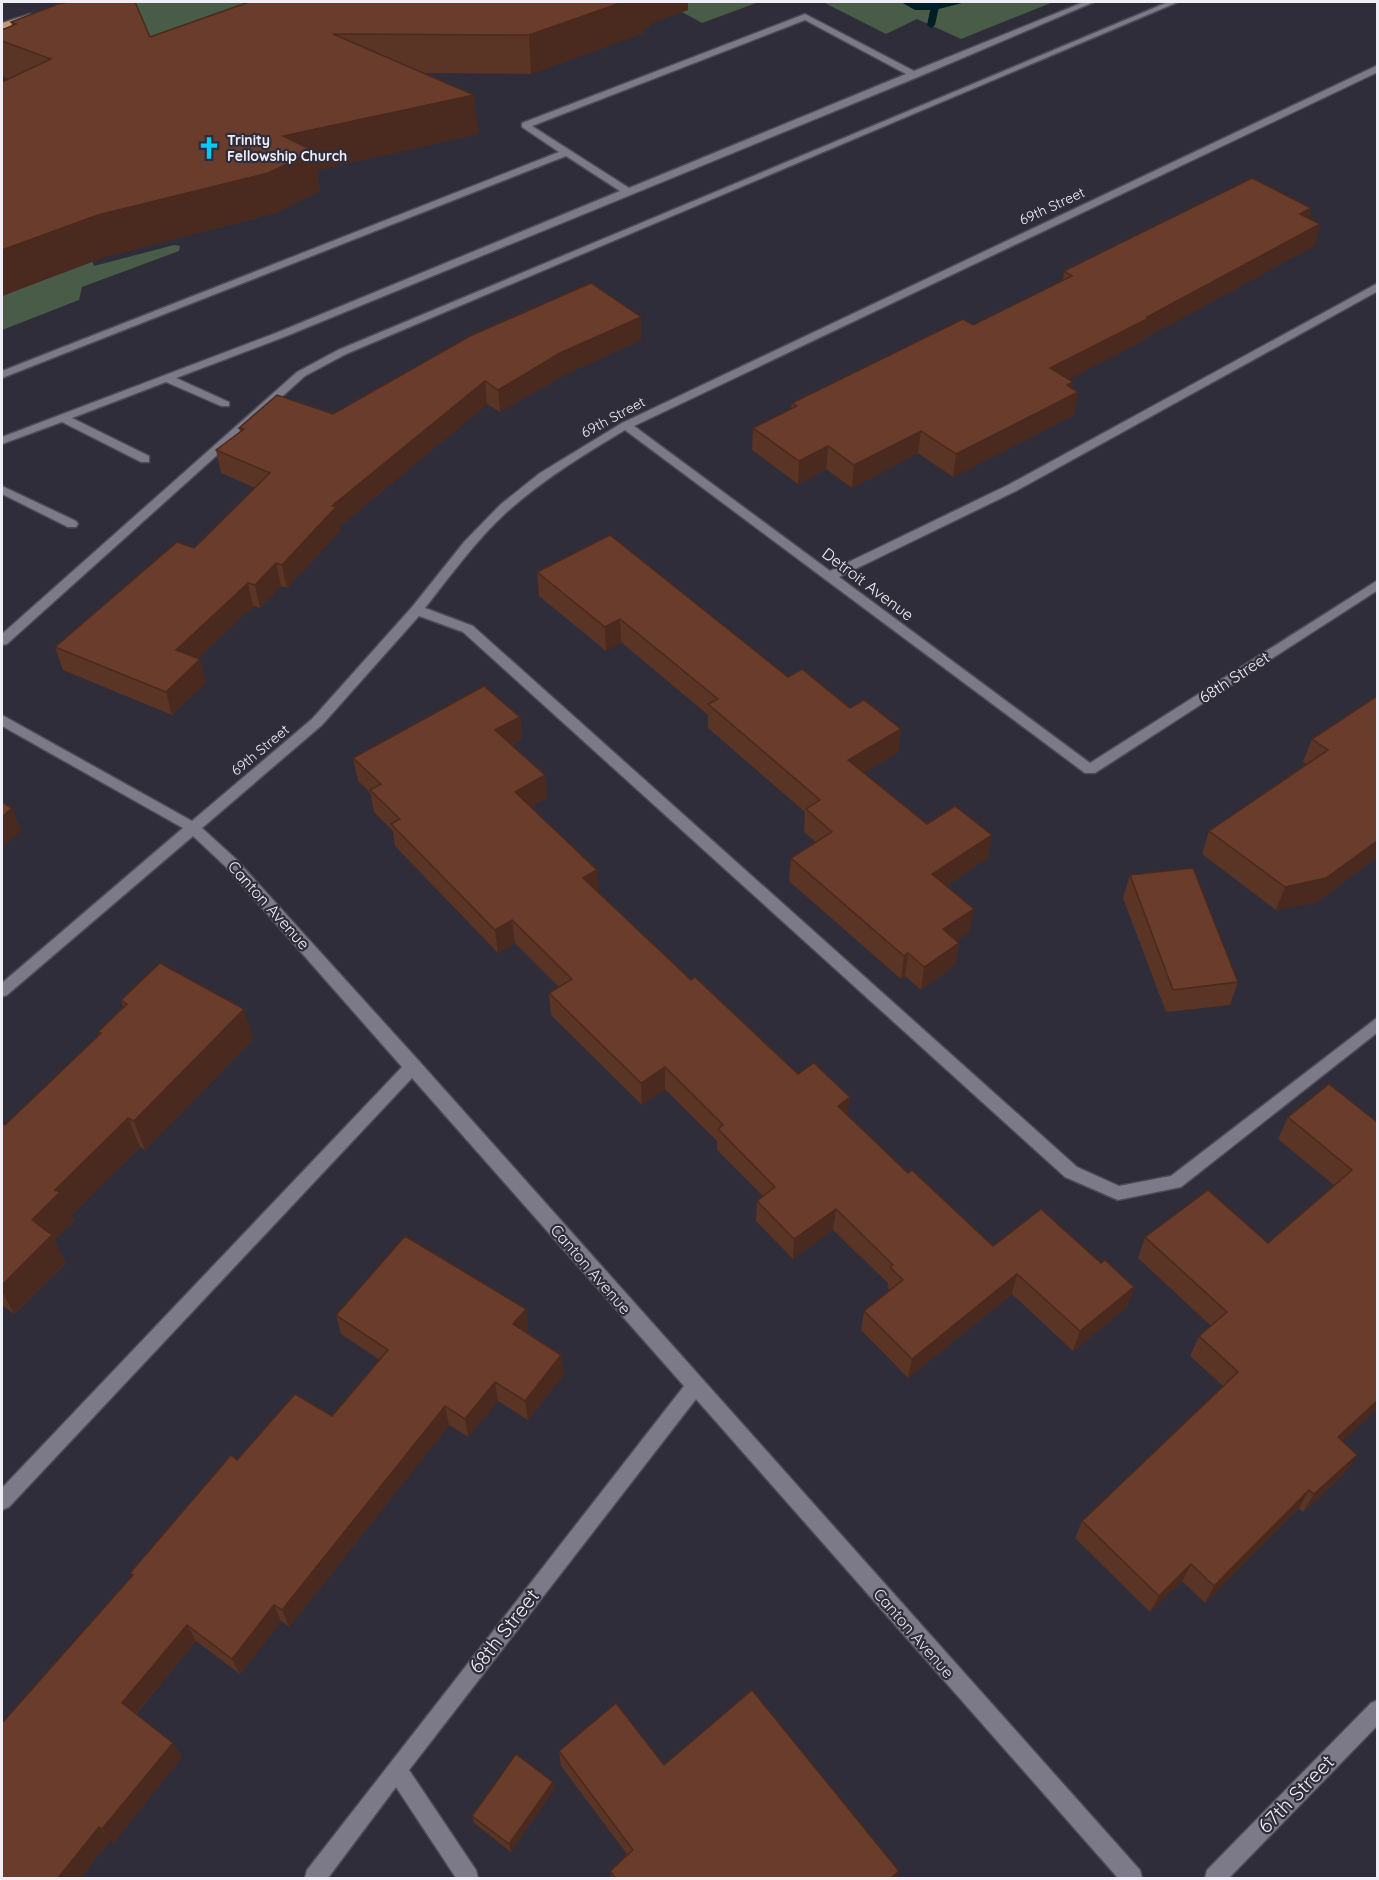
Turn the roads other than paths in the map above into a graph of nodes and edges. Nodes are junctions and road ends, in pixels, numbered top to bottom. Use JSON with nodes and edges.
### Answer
{"nodes":[{"id":1,"x":1088,"y":2,"type":"edge"},
{"id":2,"x":1174,"y":2,"type":"edge"},
{"id":3,"x":35,"y":15,"type":"edge"},
{"id":4,"x":2,"y":26,"type":"edge"},
{"id":5,"x":1377,"y":68,"type":"edge"},
{"id":6,"x":915,"y":75,"type":"junction"},
{"id":7,"x":567,"y":152,"type":"junction"},
{"id":8,"x":628,"y":192,"type":"junction"},
{"id":9,"x":1377,"y":286,"type":"edge"},
{"id":10,"x":2,"y":375,"type":"edge"},
{"id":11,"x":166,"y":378,"type":"junction"},
{"id":12,"x":225,"y":404,"type":"dead end"},
{"id":13,"x":62,"y":418,"type":"junction"},
{"id":14,"x":626,"y":426,"type":"junction"},
{"id":15,"x":2,"y":441,"type":"edge"},
{"id":16,"x":145,"y":459,"type":"dead end"},
{"id":17,"x":2,"y":490,"type":"edge"},
{"id":18,"x":72,"y":524,"type":"dead end"},
{"id":19,"x":830,"y":576,"type":"junction"},
{"id":20,"x":1377,"y":584,"type":"edge"},
{"id":21,"x":417,"y":610,"type":"junction"},
{"id":22,"x":2,"y":641,"type":"edge"},
{"id":23,"x":2,"y":720,"type":"edge"},
{"id":24,"x":1090,"y":770,"type":"joint"},
{"id":25,"x":192,"y":827,"type":"junction"},
{"id":26,"x":2,"y":992,"type":"edge"},
{"id":27,"x":1377,"y":1023,"type":"edge"},
{"id":28,"x":412,"y":1066,"type":"junction"},
{"id":29,"x":694,"y":1386,"type":"junction"},
{"id":30,"x":2,"y":1501,"type":"edge"},
{"id":31,"x":1377,"y":1710,"type":"edge"},
{"id":32,"x":397,"y":1769,"type":"junction"},
{"id":33,"x":315,"y":1878,"type":"edge"},
{"id":34,"x":468,"y":1878,"type":"edge"},
{"id":35,"x":1131,"y":1878,"type":"edge"},
{"id":36,"x":1215,"y":1878,"type":"edge"}],
"edges":[{"from":1,"to":6,"type":"street"},
{"from":2,"to":22,"type":"street"},
{"from":3,"to":4,"type":"main road"},
{"from":5,"to":14,"type":"street","name":"69th Street"},
{"from":6,"to":7,"type":"street"},
{"from":6,"to":8,"type":"street"},
{"from":7,"to":8,"type":"street"},
{"from":7,"to":10,"type":"street"},
{"from":8,"to":11,"type":"street"},
{"from":9,"to":19,"type":"street"},
{"from":11,"to":12,"type":"street"},
{"from":11,"to":13,"type":"street"},
{"from":13,"to":15,"type":"street"},
{"from":13,"to":16,"type":"street"},
{"from":14,"to":19,"type":"street","name":"Detroit Avenue"},
{"from":14,"to":21,"type":"street","name":"69th Street"},
{"from":17,"to":18,"type":"street"},
{"from":19,"to":24,"type":"street","name":"Detroit Avenue"},
{"from":20,"to":24,"type":"street","name":"68th Street"},
{"from":21,"to":25,"type":"street","name":"69th Street"},
{"from":21,"to":27,"type":"street"},
{"from":23,"to":25,"type":"street","name":"Canton Avenue"},
{"from":25,"to":26,"type":"street","name":"69th Street"},
{"from":25,"to":28,"type":"street","name":"Canton Avenue"},
{"from":28,"to":29,"type":"street","name":"Canton Avenue"},
{"from":28,"to":30,"type":"street"},
{"from":29,"to":32,"type":"street","name":"68th Street"},
{"from":29,"to":35,"type":"street","name":"Canton Avenue"},
{"from":31,"to":36,"type":"street","name":"67th Street"},
{"from":32,"to":33,"type":"street","name":"68th Street"},
{"from":32,"to":34,"type":"street"}]}
